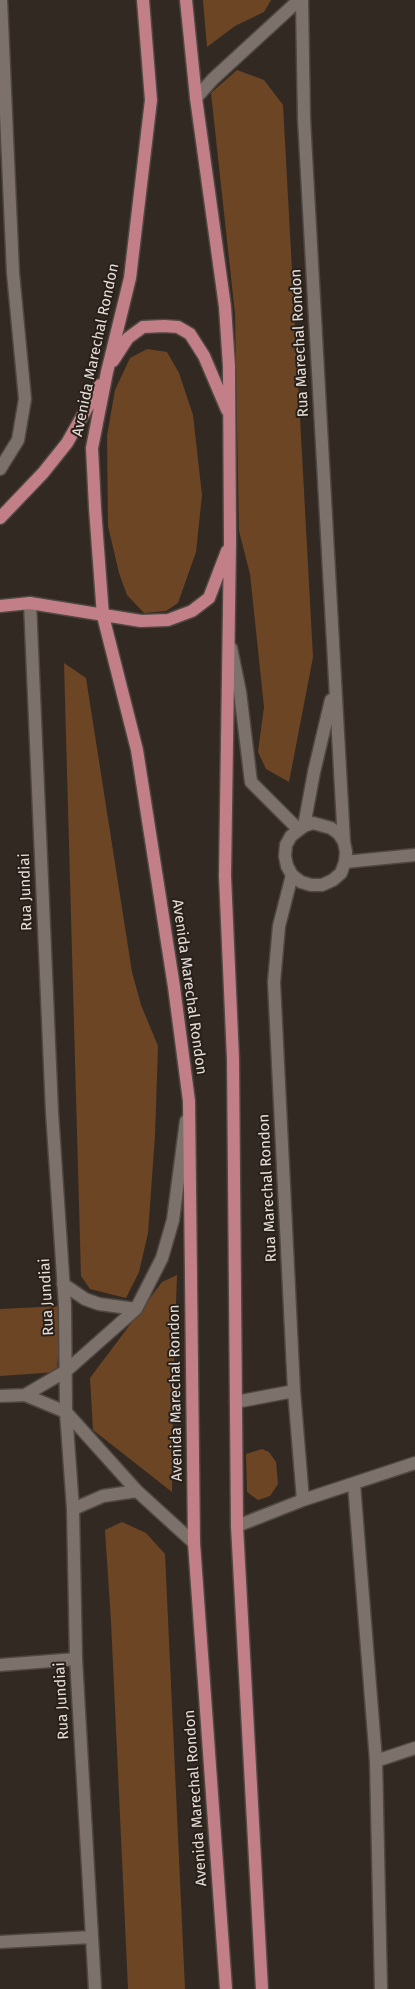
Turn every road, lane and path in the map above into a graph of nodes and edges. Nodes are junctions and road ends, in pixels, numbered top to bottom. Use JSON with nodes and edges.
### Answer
{"nodes":[{"id":1,"x":2,"y":0,"type":"edge"},
{"id":2,"x":143,"y":0,"type":"edge"},
{"id":3,"x":186,"y":0,"type":"edge"},
{"id":4,"x":301,"y":0,"type":"edge"},
{"id":5,"x":196,"y":98,"type":"junction"},
{"id":6,"x":107,"y":372,"type":"junction"},
{"id":7,"x":230,"y":417,"type":"junction"},
{"id":8,"x":0,"y":468,"type":"edge"},
{"id":9,"x":0,"y":518,"type":"edge"},
{"id":10,"x":230,"y":542,"type":"junction"},
{"id":11,"x":30,"y":602,"type":"junction"},
{"id":12,"x":0,"y":606,"type":"edge"},
{"id":13,"x":103,"y":616,"type":"junction"},
{"id":14,"x":229,"y":636,"type":"junction"},
{"id":15,"x":335,"y":685,"type":"junction"},
{"id":16,"x":301,"y":827,"type":"junction"},
{"id":17,"x":344,"y":842,"type":"junction"},
{"id":18,"x":415,"y":855,"type":"edge"},
{"id":19,"x":345,"y":862,"type":"junction"},
{"id":20,"x":292,"y":875,"type":"junction"},
{"id":21,"x":189,"y":1101,"type":"junction"},
{"id":22,"x":63,"y":1284,"type":"junction"},
{"id":23,"x":136,"y":1309,"type":"junction"},
{"id":24,"x":66,"y":1371,"type":"junction"},
{"id":25,"x":294,"y":1391,"type":"junction"},
{"id":26,"x":25,"y":1395,"type":"junction"},
{"id":27,"x":0,"y":1396,"type":"edge"},
{"id":28,"x":236,"y":1402,"type":"junction"},
{"id":29,"x":66,"y":1412,"type":"junction"},
{"id":30,"x":415,"y":1463,"type":"edge"},
{"id":31,"x":354,"y":1484,"type":"junction"},
{"id":32,"x":138,"y":1491,"type":"junction"},
{"id":33,"x":303,"y":1500,"type":"junction"},
{"id":34,"x":73,"y":1509,"type":"junction"},
{"id":35,"x":238,"y":1526,"type":"junction"},
{"id":36,"x":194,"y":1543,"type":"junction"},
{"id":37,"x":76,"y":1659,"type":"junction"},
{"id":38,"x":0,"y":1665,"type":"edge"},
{"id":39,"x":415,"y":1748,"type":"edge"},
{"id":40,"x":376,"y":1760,"type":"junction"},
{"id":41,"x":92,"y":1937,"type":"junction"},
{"id":42,"x":0,"y":1942,"type":"edge"},
{"id":43,"x":95,"y":1989,"type":"edge"},
{"id":44,"x":226,"y":1989,"type":"edge"},
{"id":45,"x":262,"y":1989,"type":"edge"},
{"id":46,"x":381,"y":1989,"type":"edge"}],
"edges":[{"from":1,"to":8,"type":"street"},
{"from":2,"to":6,"type":"main road","name":"Avenida Marechal Rondon"},
{"from":3,"to":5,"type":"main road","name":"Avenida Marechal Rondon"},
{"from":4,"to":5,"type":"street"},
{"from":4,"to":15,"type":"street","name":"Rua Marechal Rondon"},
{"from":5,"to":7,"type":"main road","name":"Avenida Marechal Rondon"},
{"from":6,"to":7,"type":"main road"},
{"from":6,"to":9,"type":"main road"},
{"from":6,"to":13,"type":"main road","name":"Avenida Marechal Rondon"},
{"from":7,"to":10,"type":"main road","name":"Avenida Marechal Rondon"},
{"from":10,"to":13,"type":"main road"},
{"from":10,"to":14,"type":"main road","name":"Avenida Marechal Rondon"},
{"from":11,"to":12,"type":"main road"},
{"from":11,"to":13,"type":"main road"},
{"from":11,"to":22,"type":"street","name":"Rua Jundiai"},
{"from":13,"to":21,"type":"main road","name":"Avenida Marechal Rondon"},
{"from":14,"to":16,"type":"street"},
{"from":14,"to":28,"type":"main road","name":"Avenida Marechal Rondon"},
{"from":15,"to":16,"type":"street"},
{"from":15,"to":17,"type":"street","name":"Rua Marechal Rondon"},
{"from":16,"to":17,"type":"street"},
{"from":16,"to":20,"type":"street"},
{"from":17,"to":19,"type":"street"},
{"from":18,"to":19,"type":"street"},
{"from":19,"to":20,"type":"street"},
{"from":20,"to":25,"type":"street","name":"Rua Marechal Rondon"},
{"from":21,"to":23,"type":"street"},
{"from":21,"to":36,"type":"main road","name":"Avenida Marechal Rondon"},
{"from":22,"to":23,"type":"street"},
{"from":22,"to":24,"type":"street","name":"Rua Jundiai"},
{"from":23,"to":24,"type":"street"},
{"from":24,"to":26,"type":"street"},
{"from":24,"to":29,"type":"street","name":"Rua Jundiai"},
{"from":25,"to":28,"type":"street"},
{"from":25,"to":33,"type":"street","name":"Rua Marechal Rondon"},
{"from":26,"to":27,"type":"street"},
{"from":26,"to":29,"type":"street"},
{"from":28,"to":35,"type":"main road","name":"Avenida Marechal Rondon"},
{"from":29,"to":32,"type":"street"},
{"from":29,"to":34,"type":"street","name":"Rua Jundiai"},
{"from":30,"to":31,"type":"street"},
{"from":31,"to":33,"type":"street"},
{"from":31,"to":40,"type":"street"},
{"from":32,"to":34,"type":"street"},
{"from":32,"to":36,"type":"street"},
{"from":33,"to":35,"type":"street"},
{"from":34,"to":37,"type":"street","name":"Rua Jundiai"},
{"from":35,"to":45,"type":"main road","name":"Avenida Marechal Rondon"},
{"from":36,"to":44,"type":"main road","name":"Avenida Marechal Rondon"},
{"from":37,"to":38,"type":"street"},
{"from":37,"to":41,"type":"street","name":"Rua Jundiai"},
{"from":39,"to":40,"type":"street"},
{"from":40,"to":46,"type":"street"},
{"from":41,"to":42,"type":"street"},
{"from":41,"to":43,"type":"street","name":"Rua Jundiai"}]}
